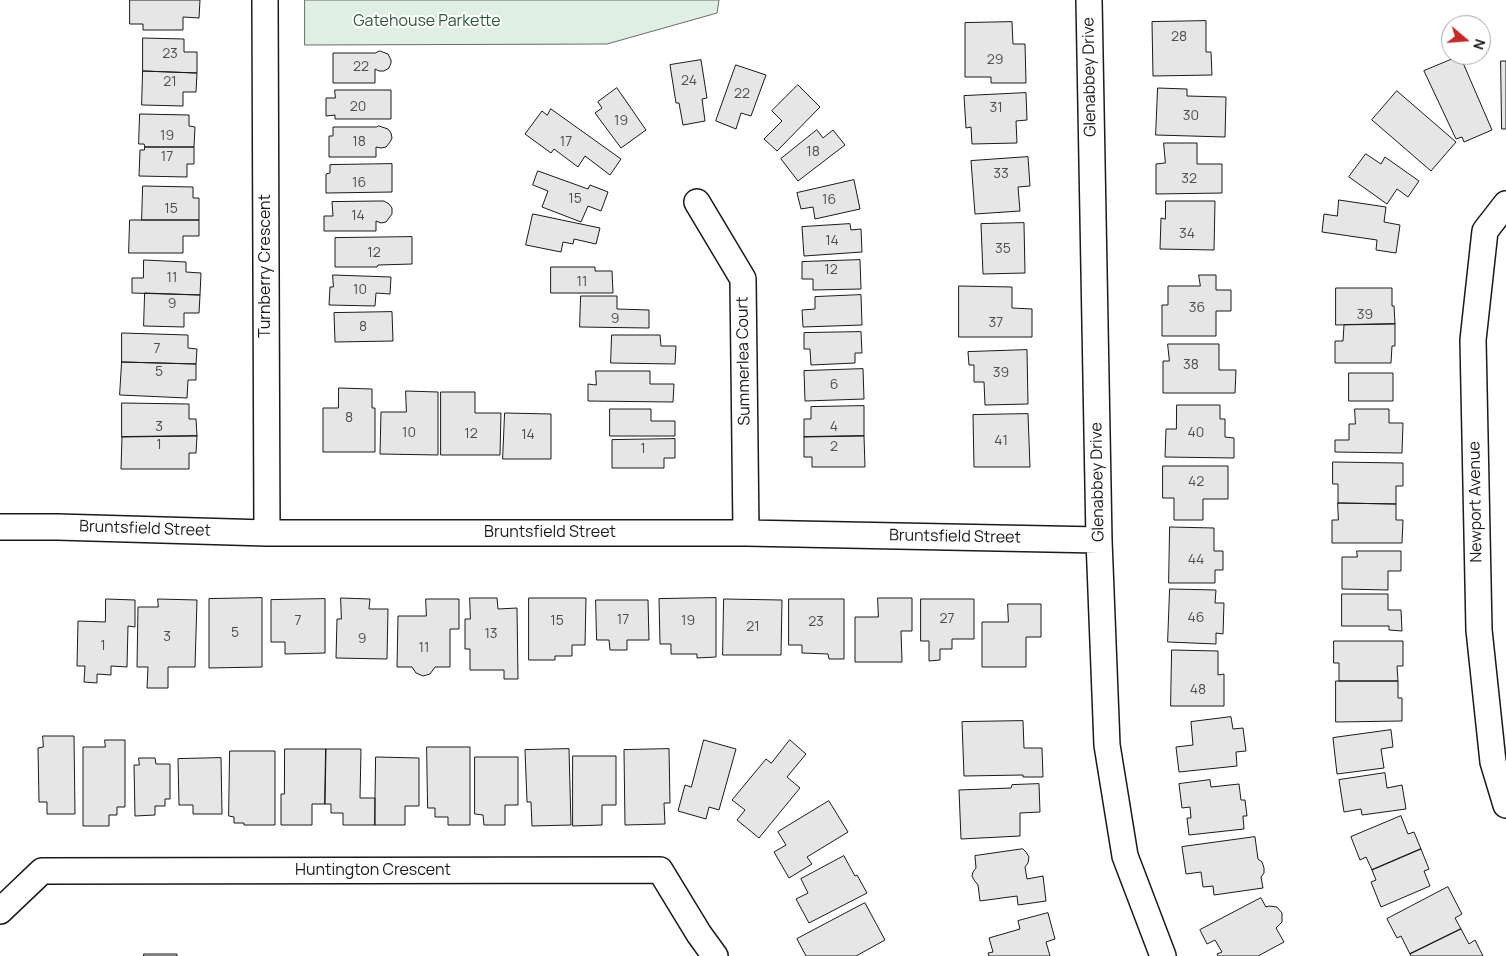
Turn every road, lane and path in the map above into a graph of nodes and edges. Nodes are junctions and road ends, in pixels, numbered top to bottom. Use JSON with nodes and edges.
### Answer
{"nodes":[{"id":1,"x":265,"y":0,"type":"edge"},
{"id":2,"x":1088,"y":0,"type":"edge"},
{"id":3,"x":697,"y":202,"type":"dead end"},
{"id":4,"x":1506,"y":204,"type":"edge"},
{"id":5,"x":0,"y":527,"type":"edge"},
{"id":6,"x":266,"y":533,"type":"junction"},
{"id":7,"x":746,"y":533,"type":"junction"},
{"id":8,"x":1099,"y":540,"type":"junction"},
{"id":9,"x":1506,"y":805,"type":"edge"},
{"id":10,"x":0,"y":911,"type":"edge"},
{"id":11,"x":716,"y":956,"type":"edge"},
{"id":12,"x":1163,"y":956,"type":"edge"}],
"edges":[{"from":1,"to":6,"type":"street","name":"Turnberry Crescent"},
{"from":2,"to":8,"type":"street","name":"Glenabbey Drive"},
{"from":3,"to":7,"type":"street","name":"Summerlea Court"},
{"from":4,"to":9,"type":"street","name":"Newport Avenue"},
{"from":5,"to":6,"type":"street","name":"Bruntsfield Street"},
{"from":6,"to":7,"type":"street","name":"Bruntsfield Street"},
{"from":7,"to":8,"type":"street","name":"Bruntsfield Street"},
{"from":8,"to":12,"type":"street","name":"Glenabbey Drive"},
{"from":10,"to":11,"type":"street","name":"Huntington Crescent"}]}
